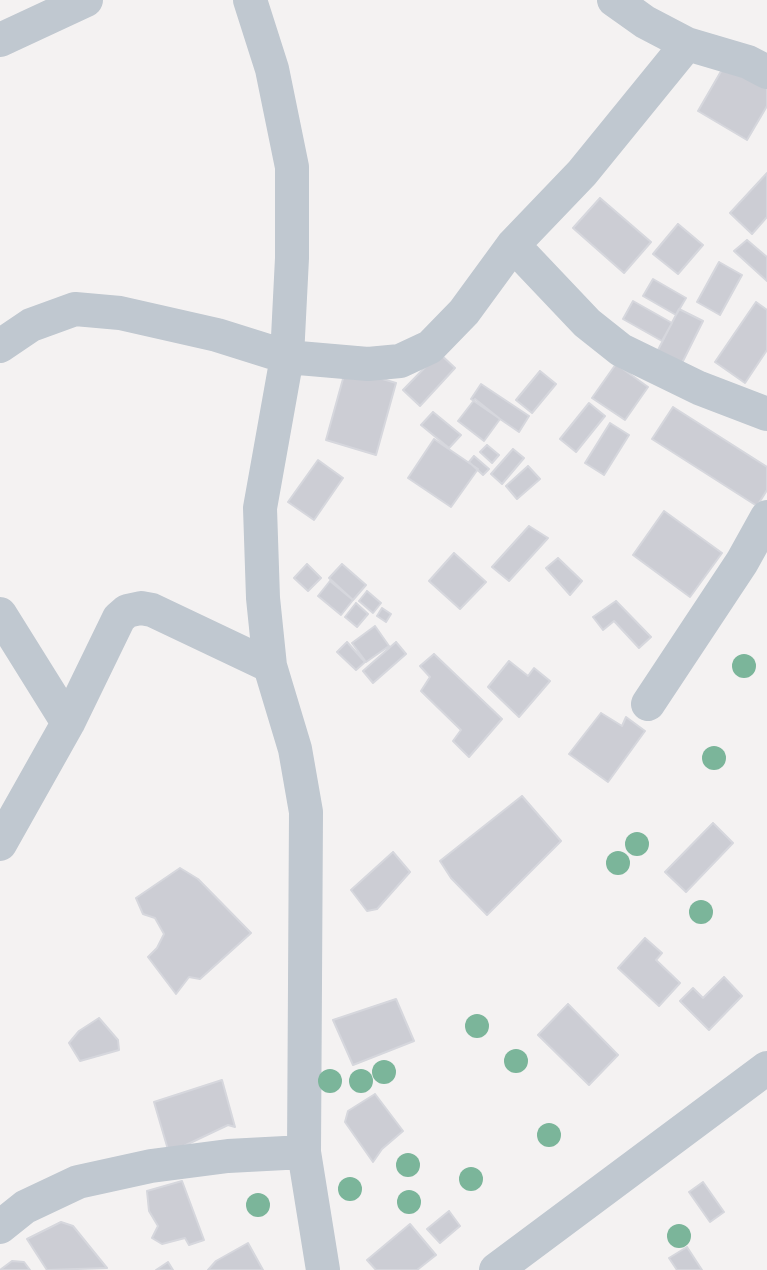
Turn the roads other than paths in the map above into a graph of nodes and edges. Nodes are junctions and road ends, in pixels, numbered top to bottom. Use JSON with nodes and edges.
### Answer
{"nodes":[{"id":1,"x":86,"y":0,"type":"edge"},
{"id":2,"x":250,"y":0,"type":"edge"},
{"id":3,"x":614,"y":0,"type":"edge"},
{"id":4,"x":0,"y":40,"type":"edge"},
{"id":5,"x":687,"y":44,"type":"junction"},
{"id":6,"x":767,"y":72,"type":"edge"},
{"id":7,"x":513,"y":245,"type":"junction"},
{"id":8,"x":0,"y":346,"type":"edge"},
{"id":9,"x":287,"y":357,"type":"junction"},
{"id":10,"x":767,"y":414,"type":"edge"},
{"id":11,"x":767,"y":517,"type":"edge"},
{"id":12,"x":0,"y":614,"type":"edge"},
{"id":13,"x":270,"y":666,"type":"junction"},
{"id":14,"x":648,"y":704,"type":"dead end"},
{"id":15,"x":68,"y":723,"type":"junction"},
{"id":16,"x":0,"y":844,"type":"edge"},
{"id":17,"x":767,"y":1068,"type":"edge"},
{"id":18,"x":304,"y":1152,"type":"junction"},
{"id":19,"x":0,"y":1227,"type":"edge"},
{"id":20,"x":323,"y":1270,"type":"edge"},
{"id":21,"x":496,"y":1270,"type":"edge"}],
"edges":[{"from":1,"to":4,"type":"street"},
{"from":2,"to":9,"type":"street"},
{"from":3,"to":5,"type":"street"},
{"from":5,"to":6,"type":"street"},
{"from":5,"to":7,"type":"street"},
{"from":7,"to":9,"type":"street"},
{"from":7,"to":10,"type":"street"},
{"from":8,"to":9,"type":"street"},
{"from":9,"to":13,"type":"street"},
{"from":11,"to":14,"type":"street"},
{"from":12,"to":15,"type":"street"},
{"from":13,"to":15,"type":"street"},
{"from":13,"to":18,"type":"street"},
{"from":15,"to":16,"type":"street"},
{"from":17,"to":21,"type":"street"},
{"from":18,"to":19,"type":"street"},
{"from":18,"to":20,"type":"street"}]}
